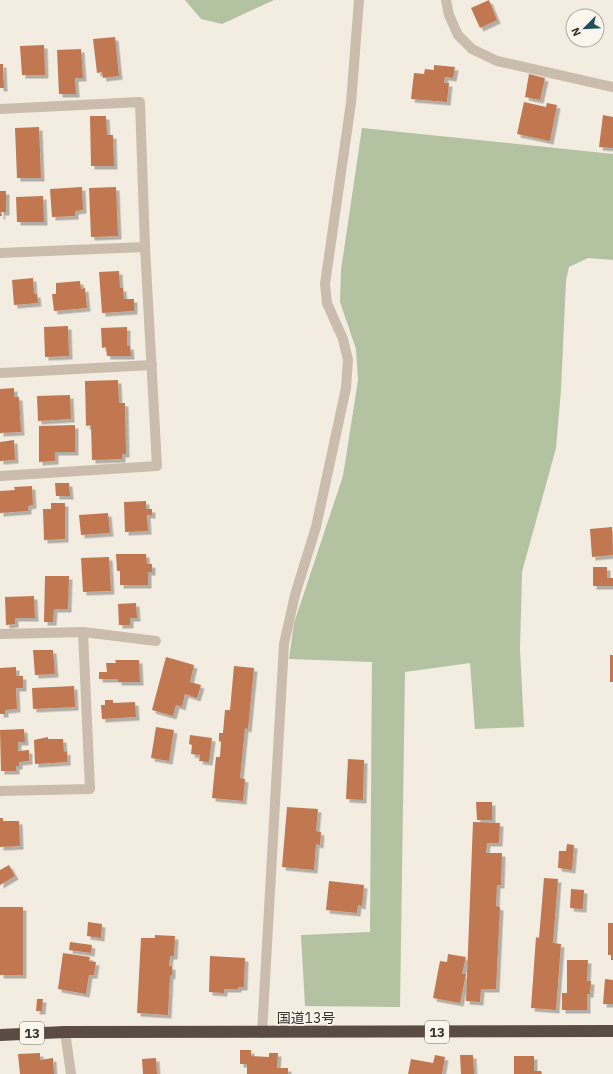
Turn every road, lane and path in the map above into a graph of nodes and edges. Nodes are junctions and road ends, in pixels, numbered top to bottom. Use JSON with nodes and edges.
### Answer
{"nodes":[{"id":1,"x":359,"y":0,"type":"edge"},
{"id":2,"x":446,"y":0,"type":"edge"},
{"id":3,"x":613,"y":87,"type":"edge"},
{"id":4,"x":0,"y":109,"type":"edge"},
{"id":5,"x":145,"y":247,"type":"junction"},
{"id":6,"x":0,"y":253,"type":"edge"},
{"id":7,"x":152,"y":365,"type":"junction"},
{"id":8,"x":0,"y":373,"type":"edge"},
{"id":9,"x":0,"y":476,"type":"edge"},
{"id":10,"x":83,"y":632,"type":"junction"},
{"id":11,"x":0,"y":634,"type":"edge"},
{"id":12,"x":156,"y":641,"type":"dead end"},
{"id":13,"x":0,"y":791,"type":"edge"},
{"id":14,"x":613,"y":1031,"type":"edge"},
{"id":15,"x":64,"y":1032,"type":"junction"},
{"id":16,"x":262,"y":1033,"type":"junction"},
{"id":17,"x":0,"y":1034,"type":"edge"},
{"id":18,"x":71,"y":1074,"type":"edge"}],
"edges":[{"from":1,"to":16,"type":"street"},
{"from":2,"to":3,"type":"street"},
{"from":4,"to":5,"type":"street"},
{"from":5,"to":6,"type":"street"},
{"from":5,"to":7,"type":"street"},
{"from":7,"to":8,"type":"street"},
{"from":7,"to":9,"type":"street"},
{"from":10,"to":11,"type":"street"},
{"from":10,"to":12,"type":"street"},
{"from":10,"to":13,"type":"street"},
{"from":14,"to":16,"type":"highway","name":"国道13号","number":"13"},
{"from":15,"to":16,"type":"highway","name":"国道13号","number":"13"},
{"from":15,"to":17,"type":"highway","name":"国道13号","number":"13"},
{"from":15,"to":18,"type":"street"}]}
